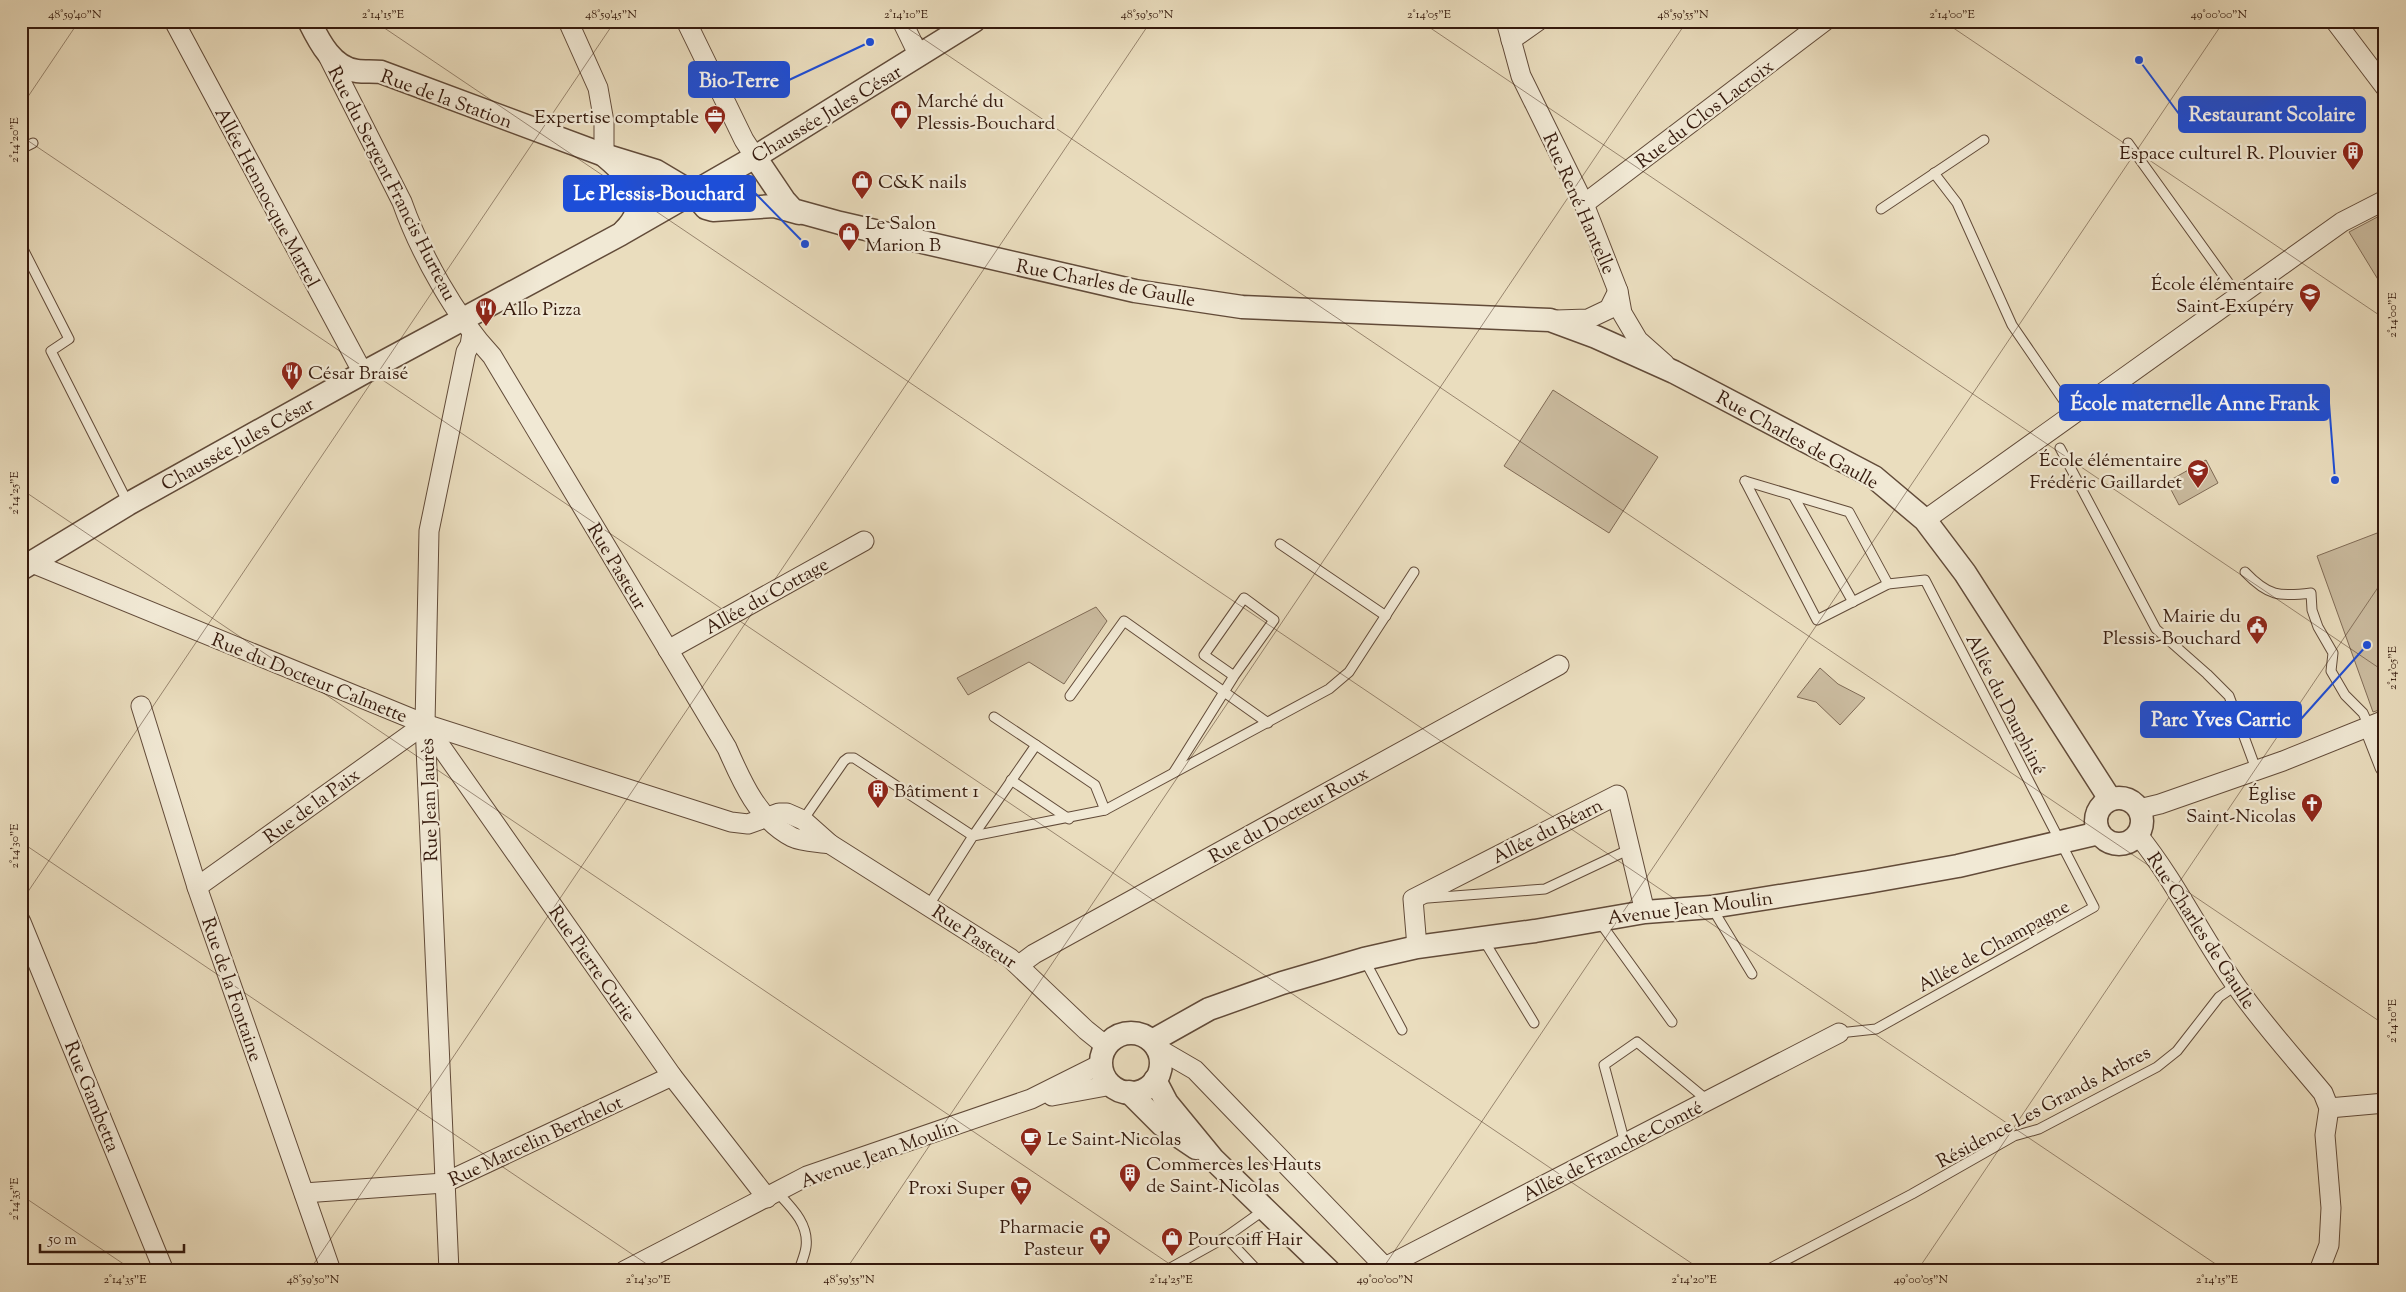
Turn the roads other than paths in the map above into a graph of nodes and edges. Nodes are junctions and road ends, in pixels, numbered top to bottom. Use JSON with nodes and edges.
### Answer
{"nodes":[{"id":1,"x":174,"y":21,"type":"edge"},
{"id":2,"x":309,"y":21,"type":"edge"},
{"id":3,"x":568,"y":21,"type":"edge"},
{"id":4,"x":686,"y":21,"type":"edge"},
{"id":5,"x":902,"y":21,"type":"edge"},
{"id":6,"x":1506,"y":21,"type":"edge"},
{"id":7,"x":1538,"y":21,"type":"edge"},
{"id":8,"x":1825,"y":21,"type":"edge"},
{"id":9,"x":2335,"y":21,"type":"edge"},
{"id":10,"x":973,"y":25,"type":"edge"},
{"id":11,"x":1511,"y":40,"type":"junction"},
{"id":12,"x":322,"y":46,"type":"junction"},
{"id":13,"x":919,"y":56,"type":"junction"},
{"id":14,"x":2385,"y":87,"type":"edge"},
{"id":15,"x":1984,"y":140,"type":"dead end"},
{"id":16,"x":33,"y":143,"type":"dead end"},
{"id":17,"x":2128,"y":143,"type":"dead end"},
{"id":18,"x":21,"y":149,"type":"edge"},
{"id":19,"x":604,"y":155,"type":"junction"},
{"id":20,"x":756,"y":157,"type":"junction"},
{"id":21,"x":1934,"y":173,"type":"junction"},
{"id":22,"x":693,"y":193,"type":"junction"},
{"id":23,"x":2385,"y":200,"type":"edge"},
{"id":24,"x":1584,"y":204,"type":"junction"},
{"id":25,"x":1881,"y":209,"type":"dead end"},
{"id":26,"x":799,"y":213,"type":"junction"},
{"id":27,"x":621,"y":234,"type":"junction"},
{"id":28,"x":21,"y":245,"type":"edge"},
{"id":29,"x":1618,"y":291,"type":"junction"},
{"id":30,"x":2238,"y":296,"type":"junction"},
{"id":31,"x":1550,"y":320,"type":"junction"},
{"id":32,"x":468,"y":326,"type":"junction"},
{"id":33,"x":1674,"y":372,"type":"junction"},
{"id":34,"x":363,"y":373,"type":"junction"},
{"id":35,"x":2073,"y":414,"type":"junction"},
{"id":36,"x":2060,"y":448,"type":"dead end"},
{"id":37,"x":1794,"y":497,"type":"junction"},
{"id":38,"x":128,"y":504,"type":"junction"},
{"id":39,"x":1925,"y":520,"type":"junction"},
{"id":40,"x":864,"y":541,"type":"dead end"},
{"id":41,"x":1280,"y":544,"type":"dead end"},
{"id":42,"x":27,"y":566,"type":"edge"},
{"id":43,"x":1414,"y":572,"type":"dead end"},
{"id":44,"x":2245,"y":572,"type":"dead end"},
{"id":45,"x":1888,"y":584,"type":"junction"},
{"id":46,"x":1853,"y":602,"type":"junction"},
{"id":47,"x":1386,"y":616,"type":"junction"},
{"id":48,"x":668,"y":650,"type":"junction"},
{"id":49,"x":1559,"y":665,"type":"dead end"},
{"id":50,"x":1234,"y":676,"type":"junction"},
{"id":51,"x":1224,"y":692,"type":"junction"},
{"id":52,"x":1070,"y":696,"type":"dead end"},
{"id":53,"x":141,"y":706,"type":"dead end"},
{"id":54,"x":994,"y":717,"type":"dead end"},
{"id":55,"x":1268,"y":722,"type":"junction"},
{"id":56,"x":2377,"y":723,"type":"edge"},
{"id":57,"x":425,"y":724,"type":"junction"},
{"id":58,"x":1036,"y":745,"type":"junction"},
{"id":59,"x":2385,"y":767,"type":"edge"},
{"id":60,"x":2256,"y":769,"type":"junction"},
{"id":61,"x":1174,"y":772,"type":"junction"},
{"id":62,"x":1011,"y":780,"type":"junction"},
{"id":63,"x":2110,"y":799,"type":"junction"},
{"id":64,"x":2139,"y":809,"type":"junction"},
{"id":65,"x":1105,"y":810,"type":"junction"},
{"id":66,"x":765,"y":817,"type":"junction"},
{"id":67,"x":1069,"y":819,"type":"junction"},
{"id":68,"x":803,"y":820,"type":"junction"},
{"id":69,"x":2099,"y":833,"type":"junction"},
{"id":70,"x":2138,"y":834,"type":"junction"},
{"id":71,"x":973,"y":836,"type":"junction"},
{"id":72,"x":793,"y":838,"type":"junction"},
{"id":73,"x":2061,"y":842,"type":"junction"},
{"id":74,"x":830,"y":844,"type":"junction"},
{"id":75,"x":1630,"y":849,"type":"junction"},
{"id":76,"x":197,"y":887,"type":"junction"},
{"id":77,"x":1412,"y":899,"type":"junction"},
{"id":78,"x":929,"y":905,"type":"junction"},
{"id":79,"x":1711,"y":907,"type":"junction"},
{"id":80,"x":1645,"y":912,"type":"junction"},
{"id":81,"x":1597,"y":919,"type":"junction"},
{"id":82,"x":21,"y":922,"type":"edge"},
{"id":83,"x":1483,"y":938,"type":"junction"},
{"id":84,"x":1416,"y":947,"type":"junction"},
{"id":85,"x":1364,"y":959,"type":"junction"},
{"id":86,"x":1018,"y":965,"type":"junction"},
{"id":87,"x":1752,"y":974,"type":"dead end"},
{"id":88,"x":2236,"y":986,"type":"junction"},
{"id":89,"x":1672,"y":1022,"type":"dead end"},
{"id":90,"x":1534,"y":1023,"type":"dead end"},
{"id":91,"x":1402,"y":1030,"type":"dead end"},
{"id":92,"x":1839,"y":1032,"type":"joint"},
{"id":93,"x":1159,"y":1049,"type":"junction"},
{"id":94,"x":1104,"y":1055,"type":"junction"},
{"id":95,"x":672,"y":1076,"type":"junction"},
{"id":96,"x":1155,"y":1080,"type":"junction"},
{"id":97,"x":1120,"y":1089,"type":"junction"},
{"id":98,"x":1031,"y":1099,"type":"junction"},
{"id":99,"x":1707,"y":1100,"type":"junction"},
{"id":100,"x":2385,"y":1102,"type":"edge"},
{"id":101,"x":2329,"y":1108,"type":"junction"},
{"id":102,"x":1625,"y":1143,"type":"junction"},
{"id":103,"x":1214,"y":1159,"type":"junction"},
{"id":104,"x":444,"y":1183,"type":"junction"},
{"id":105,"x":304,"y":1193,"type":"junction"},
{"id":106,"x":772,"y":1195,"type":"junction"},
{"id":107,"x":1264,"y":1209,"type":"junction"},
{"id":108,"x":1226,"y":1237,"type":"junction"},
{"id":109,"x":164,"y":1271,"type":"edge"},
{"id":110,"x":330,"y":1271,"type":"edge"},
{"id":111,"x":450,"y":1271,"type":"edge"},
{"id":112,"x":624,"y":1271,"type":"edge"},
{"id":113,"x":799,"y":1271,"type":"edge"},
{"id":114,"x":1165,"y":1271,"type":"edge"},
{"id":115,"x":1258,"y":1271,"type":"edge"},
{"id":116,"x":1329,"y":1271,"type":"edge"},
{"id":117,"x":1765,"y":1271,"type":"edge"},
{"id":118,"x":2319,"y":1271,"type":"edge"}],
"edges":[{"from":1,"to":34,"type":"street","name":"Allée Hennocque Martel"},
{"from":2,"to":12,"type":"street","name":"Rue de la Station"},
{"from":3,"to":19,"type":"street"},
{"from":4,"to":20,"type":"street"},
{"from":5,"to":13,"type":"street"},
{"from":6,"to":11,"type":"street","name":"Rue René Hantelle"},
{"from":7,"to":11,"type":"street"},
{"from":8,"to":24,"type":"street","name":"Rue du Clos Lacroix"},
{"from":9,"to":14,"type":"street"},
{"from":10,"to":13,"type":"street","name":"Chaussée Jules César"},
{"from":11,"to":24,"type":"street","name":"Rue René Hantelle"},
{"from":12,"to":19,"type":"street","name":"Rue de la Station"},
{"from":12,"to":32,"type":"street","name":"Rue du Sergent Francis Hurteau"},
{"from":13,"to":20,"type":"street","name":"Chaussée Jules César"},
{"from":15,"to":21,"type":"lane"},
{"from":16,"to":18,"type":"lane"},
{"from":17,"to":30,"type":"lane"},
{"from":19,"to":22,"type":"street","name":"Rue de la Station"},
{"from":19,"to":27,"type":"street","name":"Rue de la Station"},
{"from":20,"to":22,"type":"street","name":"Chaussée Jules César"},
{"from":20,"to":26,"type":"street"},
{"from":21,"to":25,"type":"lane"},
{"from":21,"to":35,"type":"lane"},
{"from":22,"to":26,"type":"street","name":"Rue Charles de Gaulle"},
{"from":22,"to":27,"type":"street","name":"Chaussée Jules César"},
{"from":23,"to":30,"type":"street"},
{"from":24,"to":29,"type":"street","name":"Rue René Hantelle"},
{"from":26,"to":31,"type":"street","name":"Rue Charles de Gaulle"},
{"from":27,"to":32,"type":"street","name":"Chaussée Jules César"},
{"from":28,"to":38,"type":"lane"},
{"from":29,"to":31,"type":"street","name":"Rue Charles de Gaulle"},
{"from":29,"to":33,"type":"street","name":"Rue René Hantelle"},
{"from":30,"to":35,"type":"street"},
{"from":31,"to":33,"type":"street","name":"Rue Charles de Gaulle"},
{"from":32,"to":34,"type":"street","name":"Chaussée Jules César"},
{"from":32,"to":48,"type":"street","name":"Rue Pasteur"},
{"from":32,"to":57,"type":"street","name":"Rue Jean Jaurès"},
{"from":33,"to":39,"type":"street","name":"Rue Charles de Gaulle"},
{"from":34,"to":38,"type":"street","name":"Chaussée Jules César"},
{"from":35,"to":39,"type":"street"},
{"from":36,"to":60,"type":"lane"},
{"from":37,"to":45,"type":"lane"},
{"from":37,"to":46,"type":"lane"},
{"from":37,"to":46,"type":"lane"},
{"from":38,"to":42,"type":"street","name":"Chaussée Jules César"},
{"from":39,"to":63,"type":"street","name":"Rue Charles de Gaulle"},
{"from":40,"to":48,"type":"street","name":"Allée du Cottage"},
{"from":41,"to":47,"type":"lane"},
{"from":42,"to":57,"type":"street","name":"Rue du Docteur Calmette"},
{"from":43,"to":47,"type":"lane"},
{"from":44,"to":56,"type":"lane"},
{"from":45,"to":46,"type":"lane"},
{"from":45,"to":73,"type":"lane","name":"Allée du Dauphiné"},
{"from":47,"to":55,"type":"lane"},
{"from":48,"to":66,"type":"street","name":"Rue Pasteur"},
{"from":49,"to":86,"type":"street","name":"Rue du Docteur Roux"},
{"from":50,"to":50,"type":"lane"},
{"from":50,"to":51,"type":"lane"},
{"from":51,"to":52,"type":"lane"},
{"from":51,"to":55,"type":"lane"},
{"from":51,"to":61,"type":"lane"},
{"from":53,"to":76,"type":"street","name":"Rue de la Fontaine"},
{"from":54,"to":58,"type":"lane"},
{"from":55,"to":61,"type":"lane"},
{"from":56,"to":59,"type":"street"},
{"from":56,"to":60,"type":"street"},
{"from":57,"to":66,"type":"street","name":"Rue du Docteur Calmette"},
{"from":57,"to":76,"type":"street","name":"Rue de la Paix"},
{"from":57,"to":95,"type":"street","name":"Rue Pierre Curie"},
{"from":57,"to":104,"type":"street","name":"Rue Jean Jaurès"},
{"from":58,"to":62,"type":"lane"},
{"from":58,"to":65,"type":"lane"},
{"from":60,"to":64,"type":"street"},
{"from":61,"to":65,"type":"lane"},
{"from":62,"to":67,"type":"lane"},
{"from":62,"to":71,"type":"lane"},
{"from":63,"to":64,"type":"street"},
{"from":63,"to":69,"type":"street"},
{"from":64,"to":70,"type":"street"},
{"from":65,"to":67,"type":"lane"},
{"from":66,"to":68,"type":"street","name":"Rue Pasteur"},
{"from":66,"to":72,"type":"street","name":"Rue Pasteur"},
{"from":67,"to":71,"type":"lane"},
{"from":68,"to":71,"type":"lane"},
{"from":68,"to":72,"type":"street"},
{"from":68,"to":74,"type":"street","name":"Rue Pasteur"},
{"from":69,"to":70,"type":"street"},
{"from":69,"to":73,"type":"street","name":"Avenue Jean Moulin"},
{"from":70,"to":88,"type":"street","name":"Rue Charles de Gaulle"},
{"from":71,"to":78,"type":"lane"},
{"from":72,"to":74,"type":"street","name":"Rue Pasteur"},
{"from":73,"to":79,"type":"street","name":"Avenue Jean Moulin"},
{"from":73,"to":92,"type":"lane","name":"Allée de Champagne"},
{"from":74,"to":78,"type":"street","name":"Rue Pasteur"},
{"from":75,"to":77,"type":"lane"},
{"from":75,"to":77,"type":"street","name":"Allée du Béarn"},
{"from":75,"to":80,"type":"street","name":"Allée du Béarn"},
{"from":76,"to":105,"type":"street","name":"Rue de la Fontaine"},
{"from":77,"to":84,"type":"street"},
{"from":78,"to":86,"type":"street","name":"Rue Pasteur"},
{"from":79,"to":80,"type":"street","name":"Avenue Jean Moulin"},
{"from":79,"to":87,"type":"lane"},
{"from":80,"to":81,"type":"street","name":"Avenue Jean Moulin"},
{"from":81,"to":83,"type":"street","name":"Avenue Jean Moulin"},
{"from":81,"to":89,"type":"lane"},
{"from":82,"to":109,"type":"street","name":"Rue Gambetta"},
{"from":83,"to":84,"type":"street","name":"Avenue Jean Moulin"},
{"from":83,"to":90,"type":"lane"},
{"from":84,"to":85,"type":"street","name":"Avenue Jean Moulin"},
{"from":85,"to":91,"type":"lane"},
{"from":85,"to":93,"type":"street","name":"Avenue Jean Moulin"},
{"from":86,"to":94,"type":"street","name":"Rue Pasteur"},
{"from":88,"to":101,"type":"street","name":"Rue Charles de Gaulle"},
{"from":88,"to":117,"type":"lane","name":"Résidence Les Grands Arbres"},
{"from":92,"to":99,"type":"street","name":"Allée de Franche-Comté"},
{"from":93,"to":94,"type":"street"},
{"from":93,"to":96,"type":"street"},
{"from":93,"to":102,"type":"street","name":"Allée de Franche-Comté"},
{"from":94,"to":97,"type":"street"},
{"from":94,"to":98,"type":"street","name":"Avenue Jean Moulin"},
{"from":95,"to":104,"type":"street","name":"Rue Marcelin Berthelot"},
{"from":95,"to":106,"type":"street","name":"Rue Pierre Curie"},
{"from":96,"to":97,"type":"street"},
{"from":96,"to":103,"type":"street"},
{"from":97,"to":98,"type":"street","name":"Avenue Jean Moulin"},
{"from":97,"to":103,"type":"street"},
{"from":98,"to":106,"type":"street","name":"Avenue Jean Moulin"},
{"from":99,"to":102,"type":"street","name":"Allée de Franche-Comté"},
{"from":99,"to":102,"type":"lane"},
{"from":100,"to":101,"type":"street"},
{"from":101,"to":118,"type":"street"},
{"from":103,"to":107,"type":"street"},
{"from":104,"to":105,"type":"street","name":"Rue Marcelin Berthelot"},
{"from":104,"to":111,"type":"street","name":"Rue Jean Jaurès"},
{"from":105,"to":110,"type":"street","name":"Rue de la Fontaine"},
{"from":106,"to":112,"type":"street","name":"Avenue Jean Moulin"},
{"from":106,"to":113,"type":"lane"},
{"from":107,"to":108,"type":"lane"},
{"from":107,"to":116,"type":"street"},
{"from":108,"to":114,"type":"lane"},
{"from":108,"to":115,"type":"lane"}]}
